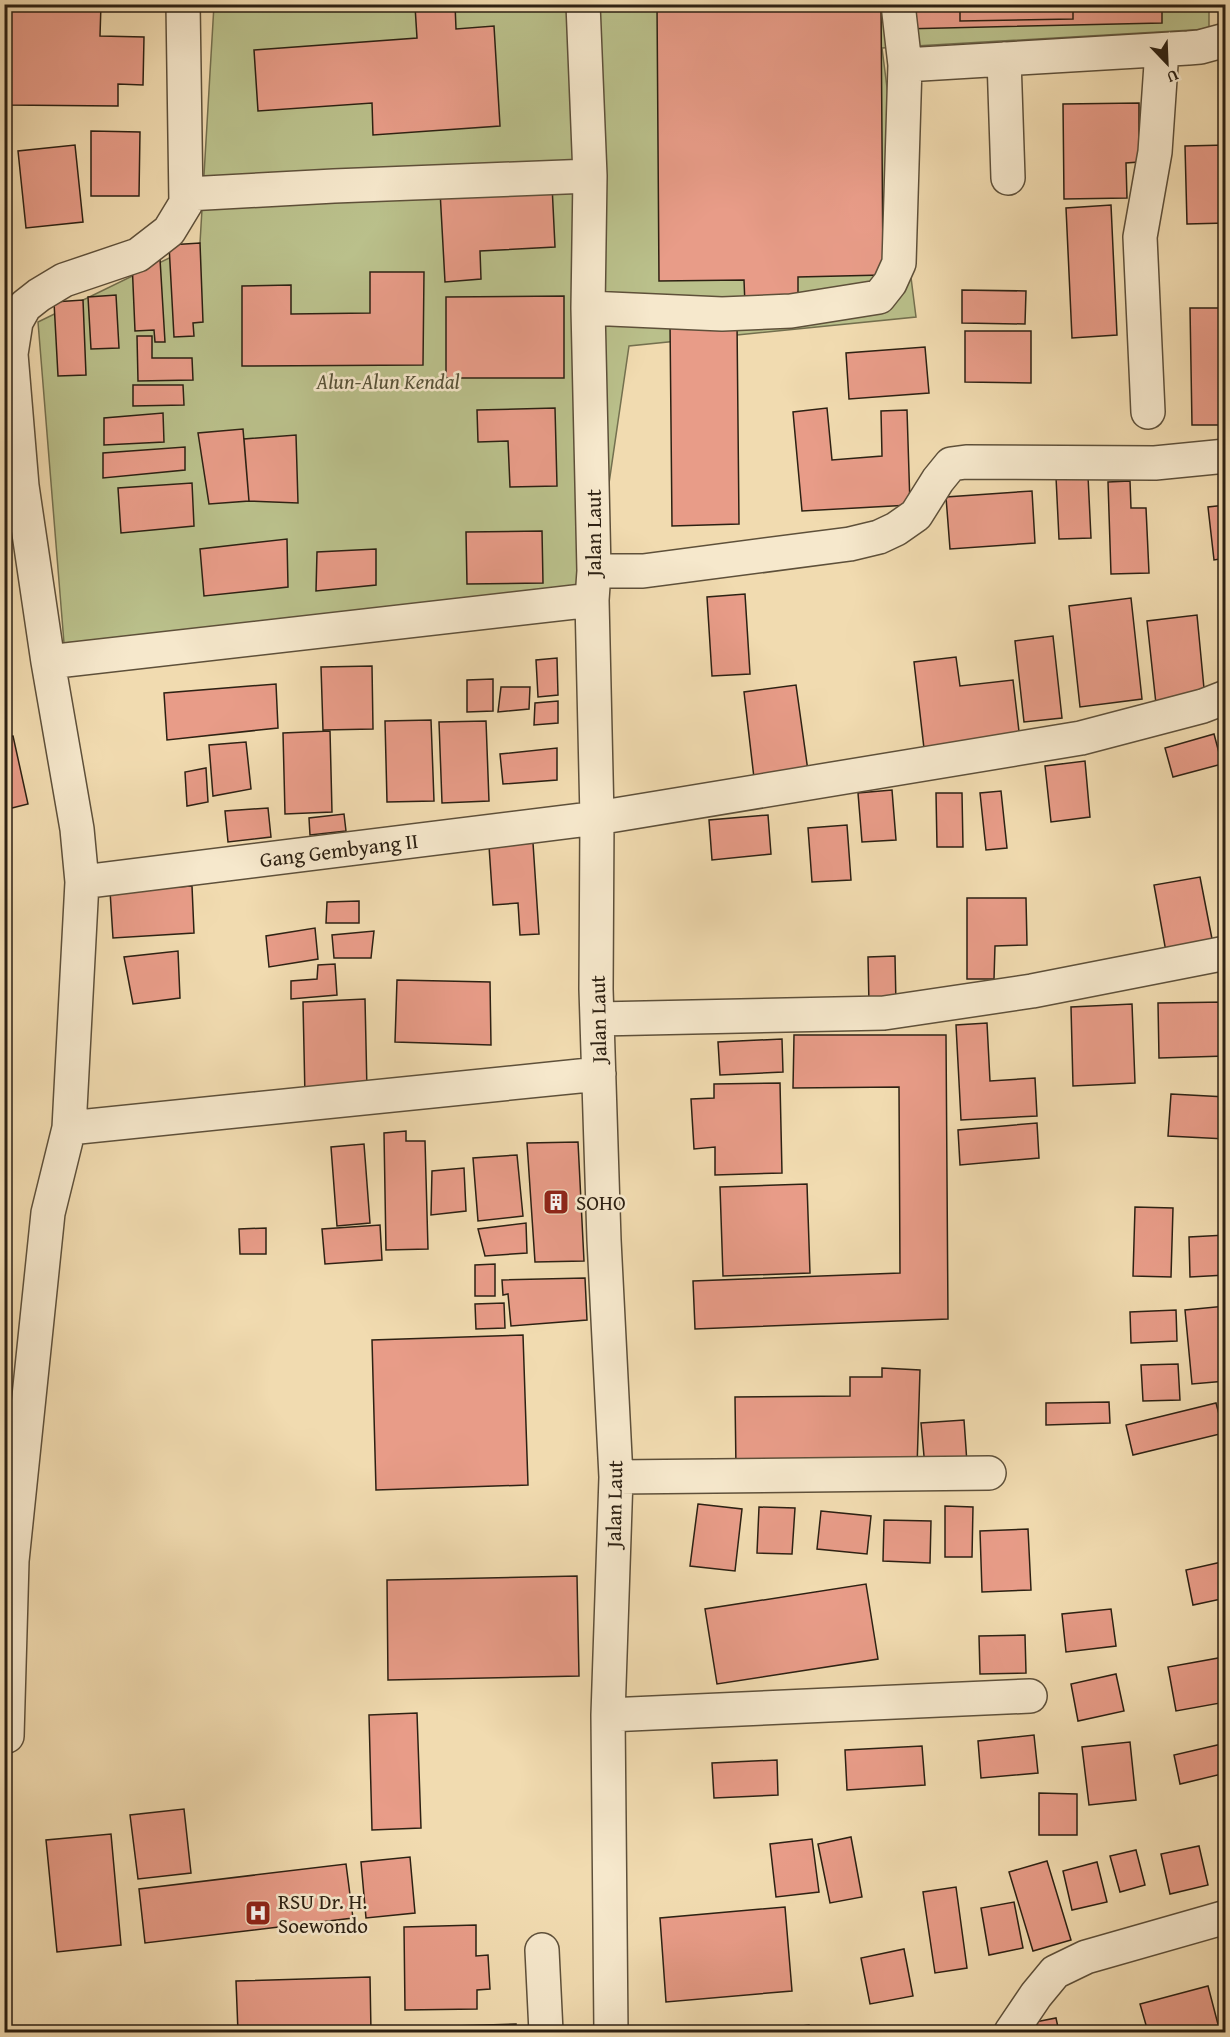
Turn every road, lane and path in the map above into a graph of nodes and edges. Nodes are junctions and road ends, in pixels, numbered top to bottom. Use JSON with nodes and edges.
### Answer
{"nodes":[{"id":1,"x":183,"y":4,"type":"edge"},
{"id":2,"x":583,"y":4,"type":"edge"},
{"id":3,"x":898,"y":4,"type":"edge"},
{"id":4,"x":1226,"y":40,"type":"edge"},
{"id":5,"x":1162,"y":50,"type":"junction"},
{"id":6,"x":1004,"y":59,"type":"junction"},
{"id":7,"x":905,"y":65,"type":"junction"},
{"id":8,"x":590,"y":176,"type":"junction"},
{"id":9,"x":1008,"y":178,"type":"dead end"},
{"id":10,"x":187,"y":194,"type":"junction"},
{"id":11,"x":588,"y":308,"type":"junction"},
{"id":12,"x":1148,"y":412,"type":"dead end"},
{"id":13,"x":1226,"y":456,"type":"edge"},
{"id":14,"x":13,"y":488,"type":"edge"},
{"id":15,"x":593,"y":586,"type":"junction"},
{"id":16,"x":48,"y":662,"type":"junction"},
{"id":17,"x":1226,"y":697,"type":"edge"},
{"id":18,"x":597,"y":818,"type":"junction"},
{"id":19,"x":82,"y":882,"type":"junction"},
{"id":20,"x":1226,"y":953,"type":"edge"},
{"id":21,"x":598,"y":1019,"type":"junction"},
{"id":22,"x":599,"y":1074,"type":"junction"},
{"id":23,"x":69,"y":1128,"type":"junction"},
{"id":24,"x":989,"y":1473,"type":"dead end"},
{"id":25,"x":616,"y":1477,"type":"junction"},
{"id":26,"x":1030,"y":1696,"type":"dead end"},
{"id":27,"x":608,"y":1715,"type":"junction"},
{"id":28,"x":7,"y":1736,"type":"dead end"},
{"id":29,"x":1226,"y":1917,"type":"edge"},
{"id":30,"x":542,"y":1950,"type":"dead end"},
{"id":31,"x":546,"y":2032,"type":"edge"},
{"id":32,"x":611,"y":2032,"type":"edge"},
{"id":33,"x":1011,"y":2032,"type":"edge"}],
"edges":[{"from":1,"to":10,"type":"street"},
{"from":2,"to":8,"type":"street","name":"Jalan Laut"},
{"from":3,"to":7,"type":"street"},
{"from":4,"to":5,"type":"street"},
{"from":5,"to":6,"type":"street"},
{"from":5,"to":12,"type":"street"},
{"from":6,"to":7,"type":"street"},
{"from":6,"to":9,"type":"street"},
{"from":7,"to":11,"type":"street"},
{"from":8,"to":10,"type":"street"},
{"from":8,"to":11,"type":"street","name":"Jalan Laut"},
{"from":10,"to":14,"type":"street"},
{"from":11,"to":15,"type":"street","name":"Jalan Laut"},
{"from":13,"to":15,"type":"street"},
{"from":14,"to":16,"type":"street"},
{"from":15,"to":16,"type":"street"},
{"from":15,"to":18,"type":"street","name":"Jalan Laut"},
{"from":16,"to":19,"type":"street"},
{"from":17,"to":18,"type":"street","name":"Gang Gembyang II"},
{"from":18,"to":19,"type":"street","name":"Gang Gembyang II"},
{"from":18,"to":21,"type":"street","name":"Jalan Laut"},
{"from":19,"to":23,"type":"street"},
{"from":20,"to":21,"type":"street"},
{"from":21,"to":22,"type":"street","name":"Jalan Laut"},
{"from":22,"to":23,"type":"street"},
{"from":22,"to":25,"type":"street","name":"Jalan Laut"},
{"from":23,"to":28,"type":"street"},
{"from":24,"to":25,"type":"street"},
{"from":25,"to":27,"type":"street","name":"Jalan Laut"},
{"from":26,"to":27,"type":"street"},
{"from":27,"to":32,"type":"street","name":"Jalan Laut"},
{"from":29,"to":33,"type":"street"},
{"from":30,"to":31,"type":"street"}]}
